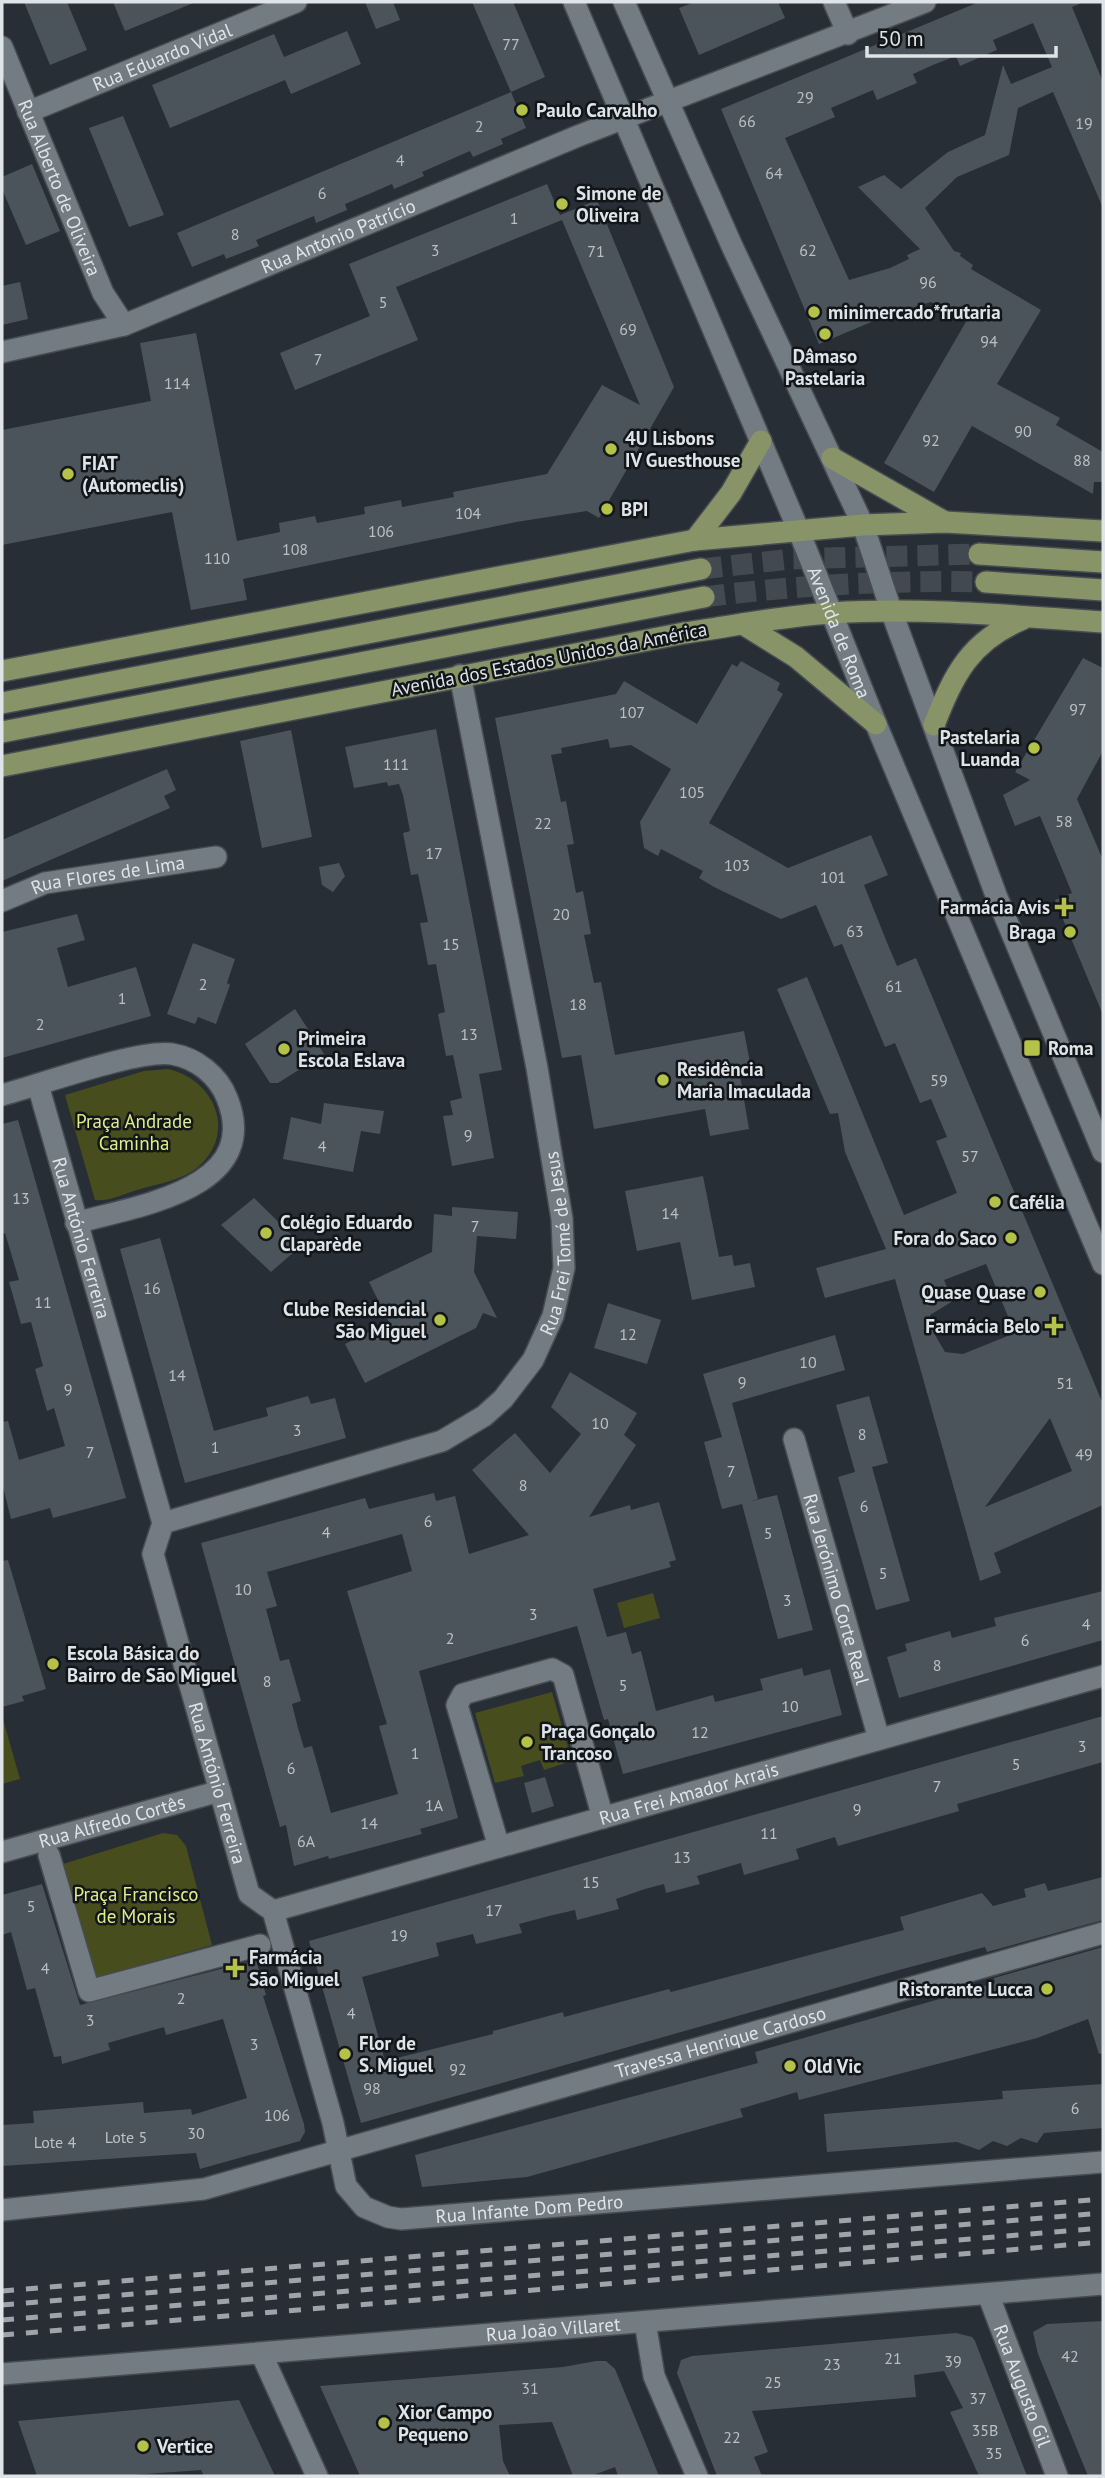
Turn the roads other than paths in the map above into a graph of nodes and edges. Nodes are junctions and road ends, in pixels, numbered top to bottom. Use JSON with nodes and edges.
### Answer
{"nodes":[{"id":1,"x":296,"y":2,"type":"edge"},
{"id":2,"x":574,"y":2,"type":"edge"},
{"id":3,"x":624,"y":2,"type":"edge"},
{"id":4,"x":834,"y":2,"type":"edge"},
{"id":5,"x":925,"y":2,"type":"edge"},
{"id":6,"x":848,"y":34,"type":"junction"},
{"id":7,"x":2,"y":47,"type":"edge"},
{"id":8,"x":669,"y":100,"type":"junction"},
{"id":9,"x":28,"y":112,"type":"junction"},
{"id":10,"x":624,"y":118,"type":"junction"},
{"id":11,"x":124,"y":326,"type":"junction"},
{"id":12,"x":2,"y":352,"type":"edge"},
{"id":13,"x":761,"y":441,"type":"junction"},
{"id":14,"x":832,"y":458,"type":"junction"},
{"id":15,"x":945,"y":522,"type":"junction"},
{"id":16,"x":863,"y":525,"type":"junction"},
{"id":17,"x":799,"y":529,"type":"junction"},
{"id":18,"x":1103,"y":531,"type":"edge"},
{"id":19,"x":695,"y":540,"type":"junction"},
{"id":20,"x":979,"y":554,"type":"tunnel mouth"},
{"id":21,"x":1103,"y":562,"type":"edge"},
{"id":22,"x":701,"y":569,"type":"tunnel mouth"},
{"id":23,"x":986,"y":582,"type":"tunnel mouth"},
{"id":24,"x":1103,"y":590,"type":"edge"},
{"id":25,"x":704,"y":597,"type":"tunnel mouth"},
{"id":26,"x":834,"y":613,"type":"junction"},
{"id":27,"x":892,"y":613,"type":"junction"},
{"id":28,"x":1026,"y":617,"type":"junction"},
{"id":29,"x":1103,"y":622,"type":"edge"},
{"id":30,"x":743,"y":624,"type":"junction"},
{"id":31,"x":2,"y":671,"type":"edge"},
{"id":32,"x":460,"y":675,"type":"junction"},
{"id":33,"x":2,"y":702,"type":"edge"},
{"id":34,"x":876,"y":724,"type":"junction"},
{"id":35,"x":934,"y":725,"type":"junction"},
{"id":36,"x":2,"y":732,"type":"edge"},
{"id":37,"x":2,"y":766,"type":"edge"},
{"id":38,"x":216,"y":857,"type":"dead end"},
{"id":39,"x":2,"y":901,"type":"edge"},
{"id":40,"x":38,"y":1085,"type":"junction"},
{"id":41,"x":2,"y":1095,"type":"edge"},
{"id":42,"x":1103,"y":1152,"type":"edge"},
{"id":43,"x":76,"y":1223,"type":"junction"},
{"id":44,"x":1103,"y":1264,"type":"edge"},
{"id":45,"x":794,"y":1439,"type":"dead end"},
{"id":46,"x":163,"y":1523,"type":"junction"},
{"id":47,"x":1103,"y":1676,"type":"edge"},
{"id":48,"x":879,"y":1739,"type":"junction"},
{"id":49,"x":220,"y":1791,"type":"junction"},
{"id":50,"x":603,"y":1818,"type":"junction"},
{"id":51,"x":499,"y":1847,"type":"junction"},
{"id":52,"x":2,"y":1852,"type":"edge"},
{"id":53,"x":49,"y":1855,"type":"dead end"},
{"id":54,"x":273,"y":1911,"type":"junction"},
{"id":55,"x":1103,"y":1933,"type":"edge"},
{"id":56,"x":260,"y":1945,"type":"dead end"},
{"id":57,"x":337,"y":2149,"type":"junction"},
{"id":58,"x":1103,"y":2162,"type":"edge"},
{"id":59,"x":2,"y":2210,"type":"edge"},
{"id":60,"x":1103,"y":2284,"type":"edge"},
{"id":61,"x":988,"y":2294,"type":"junction"},
{"id":62,"x":645,"y":2322,"type":"junction"},
{"id":63,"x":262,"y":2355,"type":"junction"},
{"id":64,"x":2,"y":2374,"type":"edge"},
{"id":65,"x":317,"y":2476,"type":"edge"},
{"id":66,"x":696,"y":2476,"type":"edge"},
{"id":67,"x":1056,"y":2476,"type":"edge"}],
"edges":[{"from":1,"to":9,"type":"street","name":"Rua Eduardo Vidal"},
{"from":2,"to":10,"type":"street","name":"Avenida de Roma"},
{"from":3,"to":8,"type":"street"},
{"from":4,"to":6,"type":"street"},
{"from":5,"to":6,"type":"street","name":"Rua António Patrício"},
{"from":6,"to":8,"type":"street","name":"Rua António Patrício"},
{"from":7,"to":9,"type":"street","name":"Rua Alberto de Oliveira"},
{"from":8,"to":10,"type":"street","name":"Rua António Patrício"},
{"from":8,"to":14,"type":"street"},
{"from":9,"to":11,"type":"street","name":"Rua Alberto de Oliveira"},
{"from":10,"to":11,"type":"street","name":"Rua António Patrício"},
{"from":10,"to":13,"type":"street","name":"Avenida de Roma"},
{"from":11,"to":12,"type":"street","name":"Rua António Patrício"},
{"from":13,"to":17,"type":"street","name":"Avenida de Roma"},
{"from":13,"to":19,"type":"main road"},
{"from":14,"to":15,"type":"main road"},
{"from":14,"to":16,"type":"street"},
{"from":15,"to":16,"type":"main road"},
{"from":15,"to":18,"type":"main road"},
{"from":16,"to":17,"type":"main road"},
{"from":16,"to":27,"type":"street"},
{"from":17,"to":19,"type":"main road"},
{"from":17,"to":26,"type":"street","name":"Avenida de Roma"},
{"from":19,"to":31,"type":"main road"},
{"from":20,"to":21,"type":"main road"},
{"from":22,"to":33,"type":"main road"},
{"from":23,"to":24,"type":"main road"},
{"from":25,"to":36,"type":"main road","name":"Avenida dos Estados Unidos da América"},
{"from":26,"to":27,"type":"main road","name":"Avenida dos Estados Unidos da América"},
{"from":26,"to":30,"type":"main road","name":"Avenida dos Estados Unidos da América"},
{"from":26,"to":34,"type":"street","name":"Avenida de Roma"},
{"from":27,"to":28,"type":"main road","name":"Avenida dos Estados Unidos da América"},
{"from":27,"to":35,"type":"street"},
{"from":28,"to":29,"type":"main road","name":"Avenida dos Estados Unidos da América"},
{"from":28,"to":35,"type":"main road"},
{"from":30,"to":32,"type":"main road","name":"Avenida dos Estados Unidos da América"},
{"from":30,"to":34,"type":"main road"},
{"from":32,"to":37,"type":"main road","name":"Avenida dos Estados Unidos da América"},
{"from":32,"to":46,"type":"street","name":"Rua Frei Tomé de Jesus"},
{"from":34,"to":44,"type":"street","name":"Avenida de Roma"},
{"from":35,"to":42,"type":"street"},
{"from":38,"to":39,"type":"street","name":"Rua Flores de Lima"},
{"from":40,"to":41,"type":"street"},
{"from":40,"to":43,"type":"street","name":"Rua António Ferreira"},
{"from":40,"to":43,"type":"street"},
{"from":43,"to":46,"type":"street","name":"Rua António Ferreira"},
{"from":45,"to":48,"type":"street","name":"Rua Jerónimo Corte Real"},
{"from":46,"to":49,"type":"street","name":"Rua António Ferreira"},
{"from":47,"to":48,"type":"street","name":"Rua Frei Amador Arrais"},
{"from":48,"to":50,"type":"street","name":"Rua Frei Amador Arrais"},
{"from":49,"to":52,"type":"street","name":"Rua Alfredo Cortês"},
{"from":49,"to":54,"type":"street","name":"Rua António Ferreira"},
{"from":50,"to":51,"type":"street","name":"Rua Frei Amador Arrais"},
{"from":50,"to":51,"type":"street"},
{"from":51,"to":54,"type":"street","name":"Rua Frei Amador Arrais"},
{"from":53,"to":56,"type":"street"},
{"from":54,"to":57,"type":"street"},
{"from":55,"to":57,"type":"street","name":"Travessa Henrique Cardoso"},
{"from":57,"to":58,"type":"street","name":"Rua Infante Dom Pedro"},
{"from":57,"to":59,"type":"street"},
{"from":60,"to":61,"type":"street","name":"Rua João Villaret"},
{"from":61,"to":62,"type":"street","name":"Rua João Villaret"},
{"from":61,"to":67,"type":"street","name":"Rua Augusto Gil"},
{"from":62,"to":63,"type":"street","name":"Rua João Villaret"},
{"from":62,"to":66,"type":"street"},
{"from":63,"to":64,"type":"street","name":"Rua João Villaret"},
{"from":63,"to":65,"type":"street"}]}
